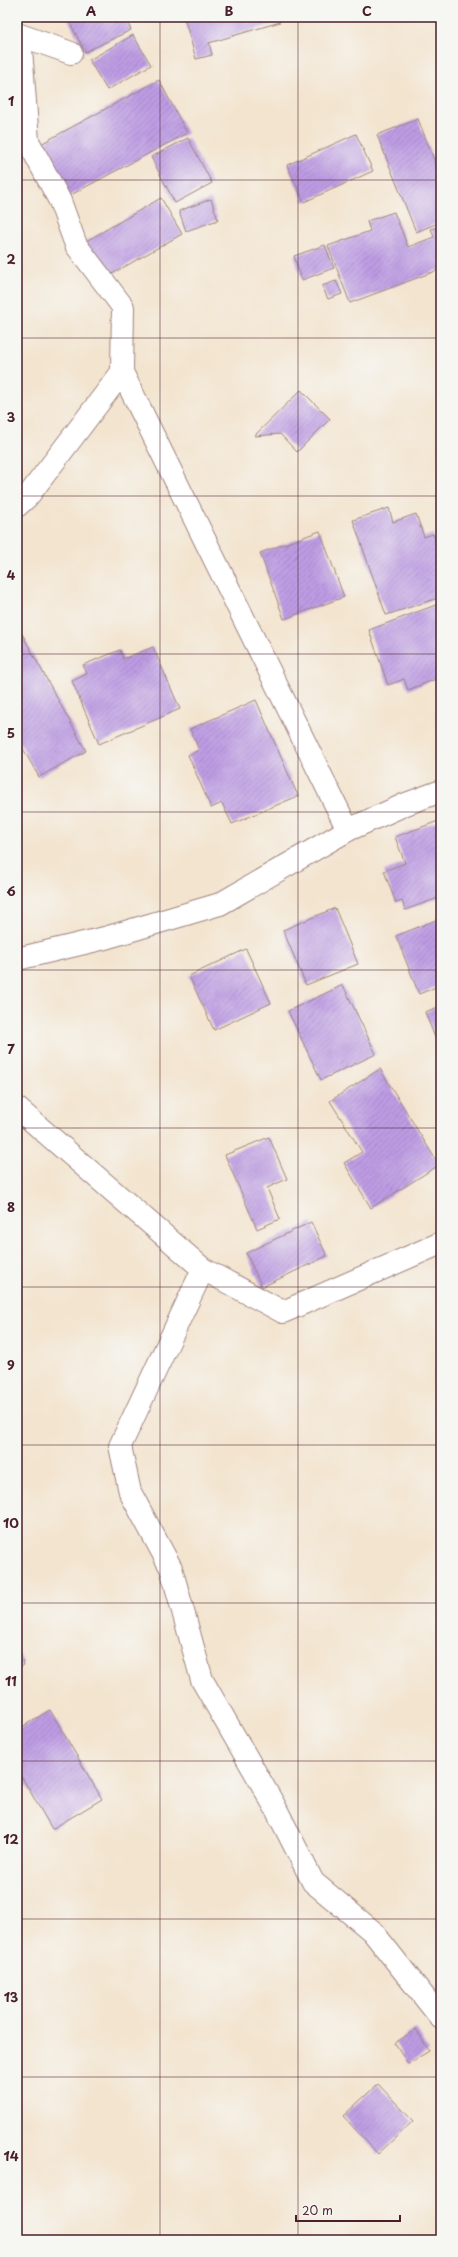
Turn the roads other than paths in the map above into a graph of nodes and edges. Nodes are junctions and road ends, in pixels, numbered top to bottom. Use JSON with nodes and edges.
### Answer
{"nodes":[{"id":1,"x":18,"y":35,"type":"edge"},
{"id":2,"x":71,"y":53,"type":"dead end"},
{"id":3,"x":122,"y":372,"type":"junction"},
{"id":4,"x":17,"y":506,"type":"edge"},
{"id":5,"x":441,"y":791,"type":"edge"},
{"id":6,"x":348,"y":830,"type":"junction"},
{"id":7,"x":17,"y":959,"type":"edge"},
{"id":8,"x":17,"y":1108,"type":"edge"},
{"id":9,"x":441,"y":1243,"type":"edge"},
{"id":10,"x":203,"y":1270,"type":"junction"},
{"id":11,"x":441,"y":2018,"type":"edge"}],
"edges":[{"from":1,"to":2,"type":"street"},
{"from":1,"to":3,"type":"street"},
{"from":3,"to":4,"type":"street"},
{"from":3,"to":6,"type":"street"},
{"from":5,"to":6,"type":"street"},
{"from":6,"to":7,"type":"street"},
{"from":8,"to":10,"type":"street"},
{"from":9,"to":10,"type":"street"},
{"from":10,"to":11,"type":"street"}]}
